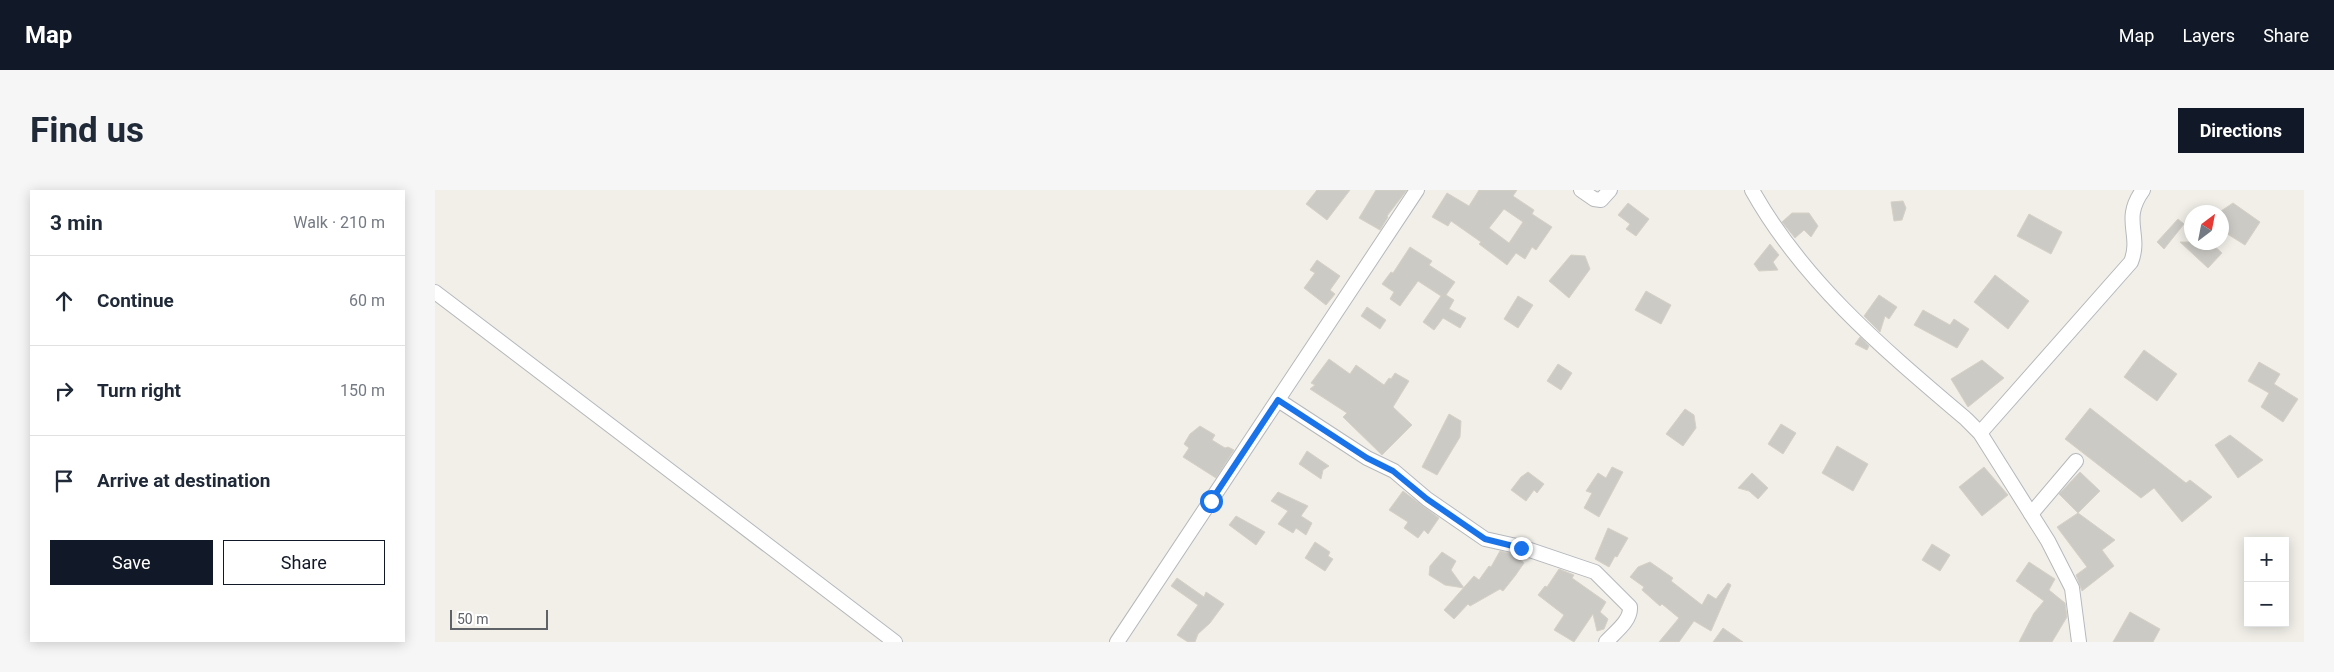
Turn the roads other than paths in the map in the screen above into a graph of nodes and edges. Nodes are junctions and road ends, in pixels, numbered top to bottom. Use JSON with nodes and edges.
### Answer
{"nodes":[{"id":1,"x":1417,"y":190,"type":"edge"},
{"id":2,"x":1581,"y":190,"type":"edge"},
{"id":3,"x":1610,"y":190,"type":"edge"},
{"id":4,"x":1752,"y":190,"type":"edge"},
{"id":5,"x":2143,"y":190,"type":"edge"},
{"id":6,"x":435,"y":292,"type":"edge"},
{"id":7,"x":1278,"y":400,"type":"junction"},
{"id":8,"x":1980,"y":433,"type":"junction"},
{"id":9,"x":2076,"y":461,"type":"dead end"},
{"id":10,"x":2031,"y":514,"type":"junction"},
{"id":11,"x":895,"y":642,"type":"edge"},
{"id":12,"x":1117,"y":642,"type":"edge"},
{"id":13,"x":1606,"y":642,"type":"edge"},
{"id":14,"x":2079,"y":642,"type":"edge"}],
"edges":[{"from":1,"to":7,"type":"street"},
{"from":2,"to":3,"type":"street"},
{"from":4,"to":8,"type":"street"},
{"from":5,"to":8,"type":"street"},
{"from":6,"to":11,"type":"street"},
{"from":7,"to":12,"type":"street"},
{"from":7,"to":13,"type":"street"},
{"from":8,"to":10,"type":"street"},
{"from":9,"to":10,"type":"street"},
{"from":10,"to":14,"type":"street"}]}
